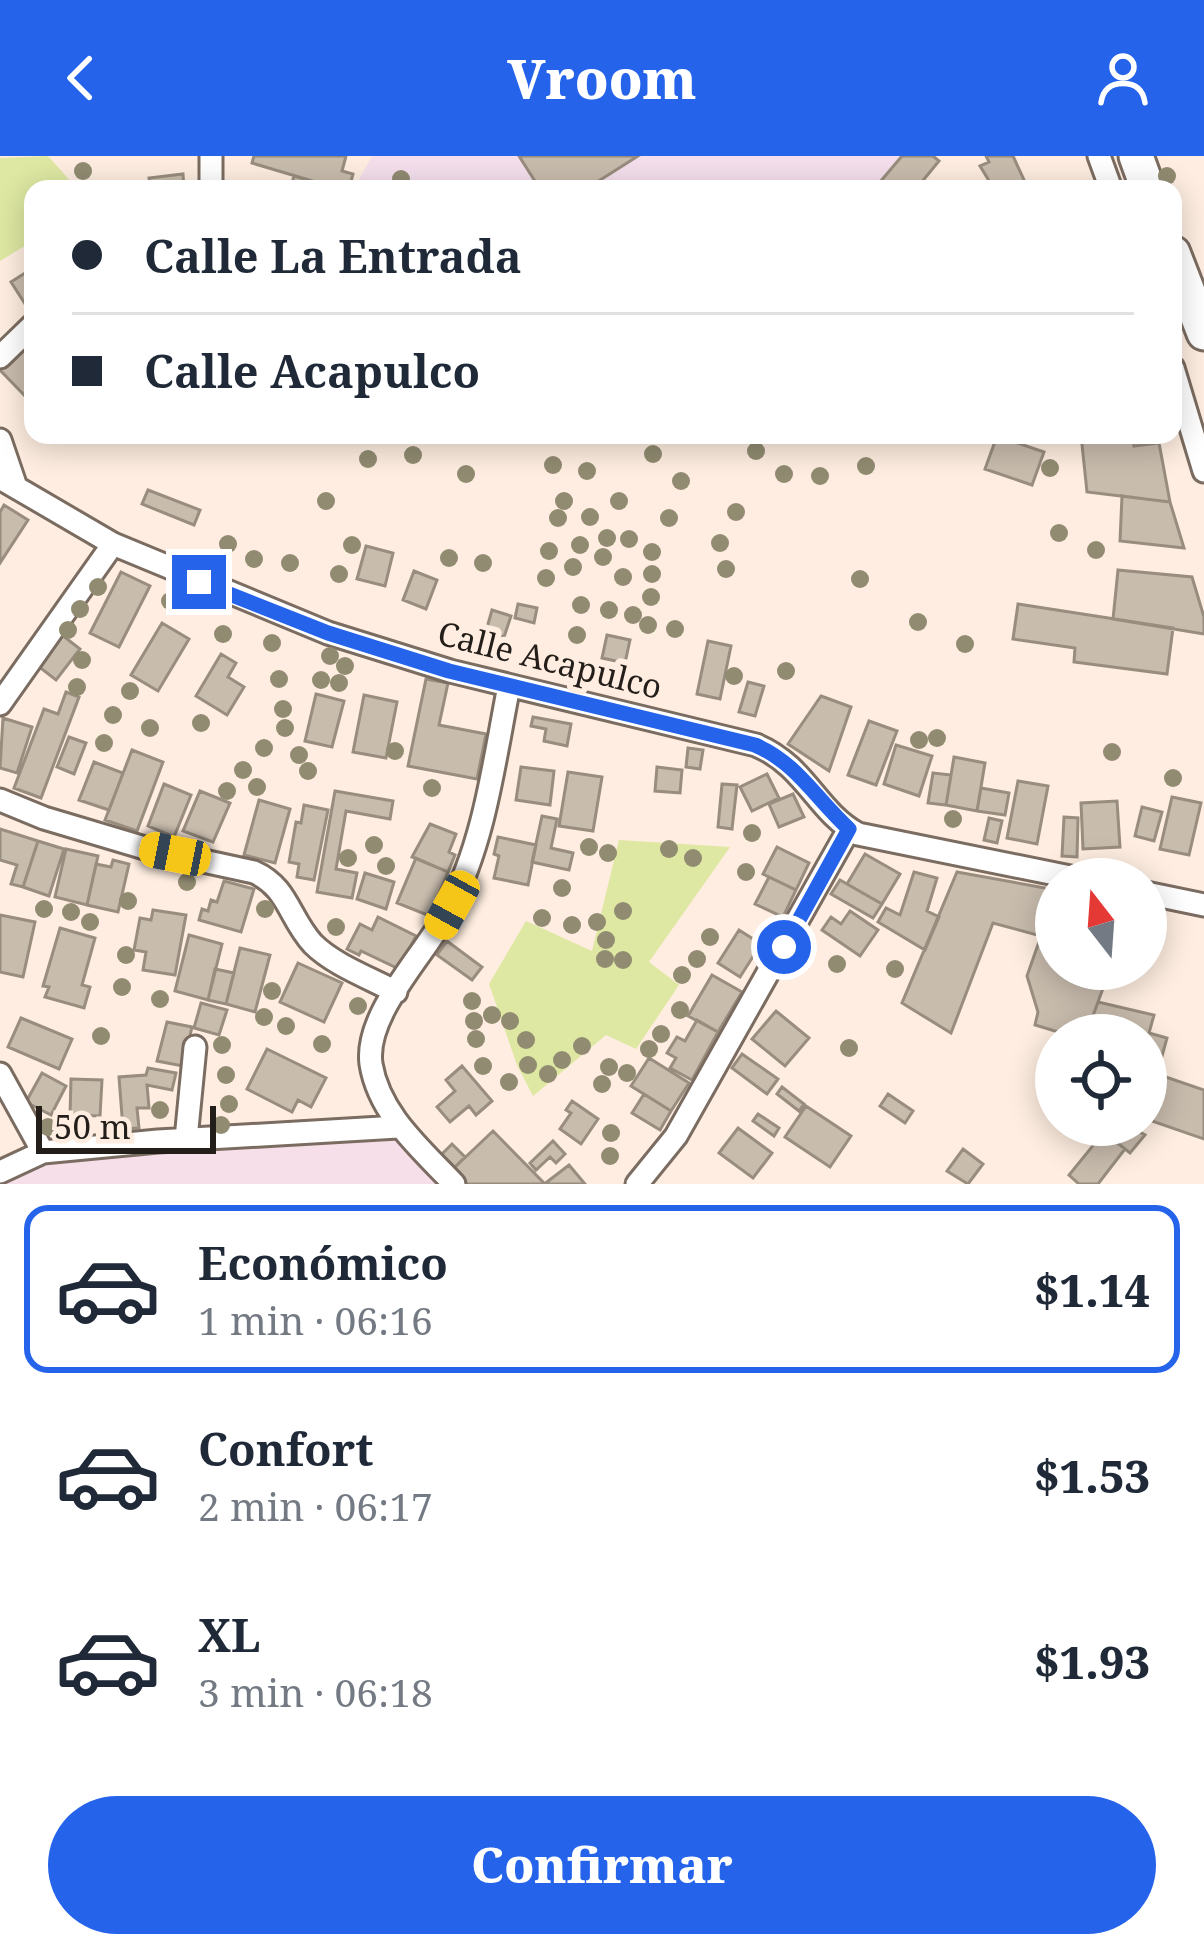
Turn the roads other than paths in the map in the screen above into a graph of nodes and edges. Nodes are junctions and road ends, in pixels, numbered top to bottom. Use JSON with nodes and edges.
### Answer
{"nodes":[{"id":1,"x":1182,"y":276,"type":"edge"},
{"id":2,"x":1204,"y":333,"type":"edge"},
{"id":3,"x":24,"y":334,"type":"edge"},
{"id":4,"x":0,"y":357,"type":"edge"},
{"id":5,"x":1182,"y":398,"type":"edge"},
{"id":6,"x":0,"y":440,"type":"edge"},
{"id":7,"x":1204,"y":471,"type":"edge"},
{"id":8,"x":8,"y":483,"type":"edge"},
{"id":9,"x":113,"y":544,"type":"junction"},
{"id":10,"x":508,"y":686,"type":"junction"},
{"id":11,"x":0,"y":704,"type":"edge"},
{"id":12,"x":0,"y":800,"type":"edge"},
{"id":13,"x":849,"y":829,"type":"junction"},
{"id":14,"x":1035,"y":869,"type":"edge"},
{"id":15,"x":1167,"y":897,"type":"edge"},
{"id":16,"x":1204,"y":905,"type":"edge"},
{"id":17,"x":396,"y":992,"type":"junction"},
{"id":18,"x":195,"y":1047,"type":"dead end"},
{"id":19,"x":0,"y":1074,"type":"edge"},
{"id":20,"x":398,"y":1127,"type":"junction"},
{"id":21,"x":186,"y":1138,"type":"junction"},
{"id":22,"x":44,"y":1152,"type":"junction"},
{"id":23,"x":0,"y":1172,"type":"edge"},
{"id":24,"x":454,"y":1184,"type":"edge"},
{"id":25,"x":637,"y":1184,"type":"edge"}],
"edges":[{"from":1,"to":2,"type":"main road"},
{"from":3,"to":4,"type":"street"},
{"from":5,"to":7,"type":"street"},
{"from":6,"to":8,"type":"street"},
{"from":8,"to":9,"type":"street","name":"Calle Acapulco"},
{"from":9,"to":10,"type":"street","name":"Calle Acapulco"},
{"from":9,"to":11,"type":"street"},
{"from":10,"to":13,"type":"street","name":"Calle Acapulco"},
{"from":10,"to":17,"type":"street"},
{"from":12,"to":17,"type":"street"},
{"from":13,"to":14,"type":"street"},
{"from":13,"to":25,"type":"street"},
{"from":15,"to":16,"type":"street"},
{"from":17,"to":20,"type":"street"},
{"from":18,"to":21,"type":"street"},
{"from":19,"to":22,"type":"street"},
{"from":20,"to":21,"type":"street"},
{"from":20,"to":24,"type":"street"},
{"from":21,"to":22,"type":"street"},
{"from":22,"to":23,"type":"street"}]}
